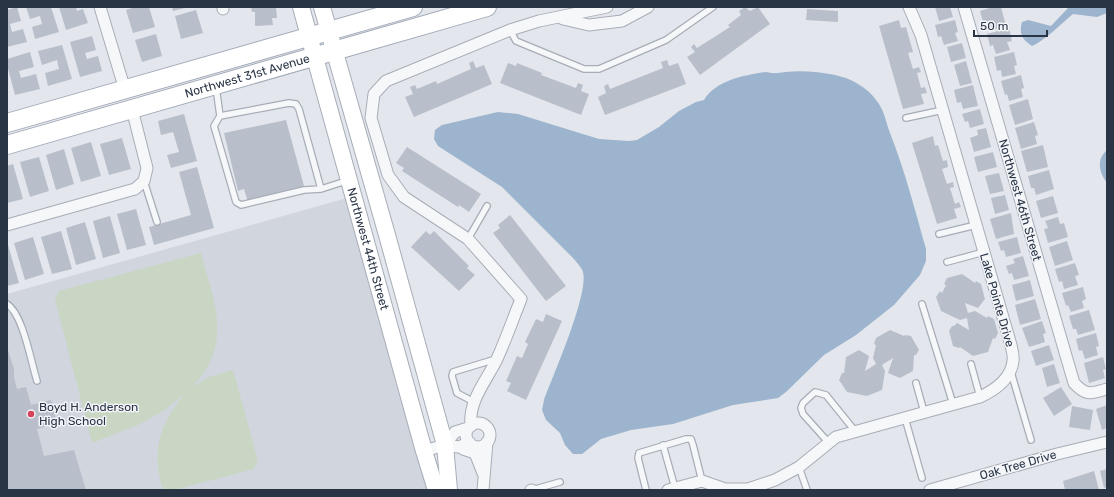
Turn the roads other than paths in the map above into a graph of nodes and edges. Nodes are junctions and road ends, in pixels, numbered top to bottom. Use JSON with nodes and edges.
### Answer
{"nodes":[{"id":1,"x":100,"y":7,"type":"edge"},
{"id":2,"x":301,"y":7,"type":"edge"},
{"id":3,"x":322,"y":7,"type":"edge"},
{"id":4,"x":414,"y":7,"type":"edge"},
{"id":5,"x":487,"y":7,"type":"edge"},
{"id":6,"x":607,"y":7,"type":"edge"},
{"id":7,"x":648,"y":7,"type":"edge"},
{"id":8,"x":713,"y":7,"type":"edge"},
{"id":9,"x":909,"y":7,"type":"edge"},
{"id":10,"x":964,"y":7,"type":"edge"},
{"id":11,"x":559,"y":17,"type":"junction"},
{"id":12,"x":510,"y":30,"type":"junction"},
{"id":13,"x":329,"y":32,"type":"junction"},
{"id":14,"x":310,"y":37,"type":"junction"},
{"id":15,"x":334,"y":52,"type":"junction"},
{"id":16,"x":315,"y":57,"type":"junction"},
{"id":17,"x":215,"y":86,"type":"junction"},
{"id":18,"x":125,"y":90,"type":"junction"},
{"id":19,"x":132,"y":109,"type":"junction"},
{"id":20,"x":943,"y":110,"type":"junction"},
{"id":21,"x":220,"y":116,"type":"junction"},
{"id":22,"x":906,"y":118,"type":"dead end"},
{"id":23,"x":7,"y":123,"type":"edge"},
{"id":24,"x":7,"y":145,"type":"edge"},
{"id":25,"x":349,"y":180,"type":"junction"},
{"id":26,"x":144,"y":181,"type":"junction"},
{"id":27,"x":321,"y":189,"type":"junction"},
{"id":28,"x":487,"y":206,"type":"dead end"},
{"id":29,"x":157,"y":222,"type":"dead end"},
{"id":30,"x":7,"y":225,"type":"edge"},
{"id":31,"x":976,"y":225,"type":"junction"},
{"id":32,"x":939,"y":234,"type":"dead end"},
{"id":33,"x":468,"y":239,"type":"junction"},
{"id":34,"x":984,"y":252,"type":"junction"},
{"id":35,"x":947,"y":262,"type":"dead end"},
{"id":36,"x":7,"y":304,"type":"edge"},
{"id":37,"x":922,"y":304,"type":"dead end"},
{"id":38,"x":497,"y":359,"type":"junction"},
{"id":39,"x":971,"y":364,"type":"dead end"},
{"id":40,"x":1010,"y":370,"type":"junction"},
{"id":41,"x":37,"y":381,"type":"dead end"},
{"id":42,"x":916,"y":383,"type":"dead end"},
{"id":43,"x":1107,"y":389,"type":"edge"},
{"id":44,"x":980,"y":397,"type":"junction"},
{"id":45,"x":474,"y":402,"type":"junction"},
{"id":46,"x":953,"y":404,"type":"junction"},
{"id":47,"x":924,"y":412,"type":"junction"},
{"id":48,"x":905,"y":418,"type":"junction"},
{"id":49,"x":473,"y":426,"type":"junction"},
{"id":50,"x":855,"y":431,"type":"junction"},
{"id":51,"x":1031,"y":440,"type":"dead end"},
{"id":52,"x":1107,"y":442,"type":"edge"},
{"id":53,"x":828,"y":443,"type":"junction"},
{"id":54,"x":663,"y":445,"type":"junction"},
{"id":55,"x":451,"y":446,"type":"junction"},
{"id":56,"x":480,"y":448,"type":"junction"},
{"id":57,"x":424,"y":451,"type":"junction"},
{"id":58,"x":799,"y":467,"type":"junction"},
{"id":59,"x":922,"y":478,"type":"dead end"},
{"id":60,"x":702,"y":481,"type":"junction"},
{"id":61,"x":560,"y":482,"type":"dead end"},
{"id":62,"x":672,"y":489,"type":"edge"},
{"id":63,"x":436,"y":490,"type":"edge"},
{"id":64,"x":449,"y":490,"type":"edge"},
{"id":65,"x":483,"y":490,"type":"edge"},
{"id":66,"x":532,"y":490,"type":"edge"},
{"id":67,"x":646,"y":490,"type":"edge"},
{"id":68,"x":725,"y":490,"type":"edge"},
{"id":69,"x":807,"y":490,"type":"edge"},
{"id":70,"x":930,"y":490,"type":"edge"}],
"edges":[{"from":1,"to":18,"type":"street"},
{"from":2,"to":14,"type":"street","name":"Northwest 44th Street"},
{"from":3,"to":13,"type":"street","name":"Northwest 44th Street"},
{"from":4,"to":13,"type":"main road","name":"Northwest 31st Avenue"},
{"from":5,"to":15,"type":"main road","name":"Northwest 31st Avenue"},
{"from":6,"to":11,"type":"street"},
{"from":7,"to":11,"type":"street"},
{"from":8,"to":12,"type":"lane"},
{"from":9,"to":20,"type":"street","name":"Lake Pointe Drive"},
{"from":10,"to":43,"type":"street","name":"Northwest 46th Street"},
{"from":11,"to":12,"type":"street"},
{"from":12,"to":33,"type":"street"},
{"from":13,"to":14,"type":"main road","name":"Northwest 31st Avenue"},
{"from":13,"to":15,"type":"street","name":"Northwest 44th Street"},
{"from":14,"to":16,"type":"street","name":"Northwest 44th Street"},
{"from":14,"to":18,"type":"main road","name":"Northwest 31st Avenue"},
{"from":15,"to":16,"type":"main road","name":"Northwest 31st Avenue"},
{"from":15,"to":55,"type":"street","name":"Northwest 44th Street"},
{"from":16,"to":17,"type":"main road","name":"Northwest 31st Avenue"},
{"from":16,"to":25,"type":"street","name":"Northwest 44th Street"},
{"from":17,"to":19,"type":"main road","name":"Northwest 31st Avenue"},
{"from":17,"to":21,"type":"lane"},
{"from":18,"to":23,"type":"main road","name":"Northwest 31st Avenue"},
{"from":19,"to":24,"type":"main road","name":"Northwest 31st Avenue"},
{"from":19,"to":26,"type":"street"},
{"from":20,"to":22,"type":"lane"},
{"from":20,"to":31,"type":"street","name":"Lake Pointe Drive"},
{"from":21,"to":27,"type":"lane"},
{"from":21,"to":27,"type":"lane"},
{"from":25,"to":27,"type":"lane"},
{"from":25,"to":57,"type":"street","name":"Northwest 44th Street"},
{"from":26,"to":29,"type":"lane"},
{"from":26,"to":30,"type":"street"},
{"from":28,"to":33,"type":"lane"},
{"from":31,"to":32,"type":"lane"},
{"from":31,"to":34,"type":"street","name":"Lake Pointe Drive"},
{"from":33,"to":38,"type":"street"},
{"from":34,"to":35,"type":"lane"},
{"from":34,"to":40,"type":"street","name":"Lake Pointe Drive"},
{"from":36,"to":41,"type":"lane"},
{"from":37,"to":46,"type":"lane"},
{"from":38,"to":45,"type":"street"},
{"from":38,"to":45,"type":"lane"},
{"from":39,"to":44,"type":"lane"},
{"from":40,"to":44,"type":"street"},
{"from":40,"to":51,"type":"lane"},
{"from":42,"to":47,"type":"lane"},
{"from":44,"to":46,"type":"street"},
{"from":45,"to":49,"type":"street"},
{"from":46,"to":47,"type":"street"},
{"from":47,"to":48,"type":"street"},
{"from":48,"to":50,"type":"street"},
{"from":48,"to":59,"type":"lane"},
{"from":49,"to":55,"type":"street"},
{"from":49,"to":56,"type":"street"},
{"from":49,"to":56,"type":"street"},
{"from":50,"to":53,"type":"street"},
{"from":50,"to":53,"type":"lane"},
{"from":52,"to":70,"type":"street","name":"Oak Tree Drive"},
{"from":53,"to":58,"type":"street"},
{"from":54,"to":60,"type":"lane"},
{"from":54,"to":62,"type":"lane"},
{"from":54,"to":67,"type":"lane"},
{"from":55,"to":56,"type":"street"},
{"from":55,"to":57,"type":"street"},
{"from":55,"to":64,"type":"street","name":"Northwest 44th Street"},
{"from":56,"to":65,"type":"street"},
{"from":57,"to":63,"type":"street","name":"Northwest 44th Street"},
{"from":58,"to":68,"type":"street"},
{"from":58,"to":69,"type":"lane"},
{"from":60,"to":62,"type":"street"},
{"from":60,"to":68,"type":"street"},
{"from":61,"to":66,"type":"lane"}]}
